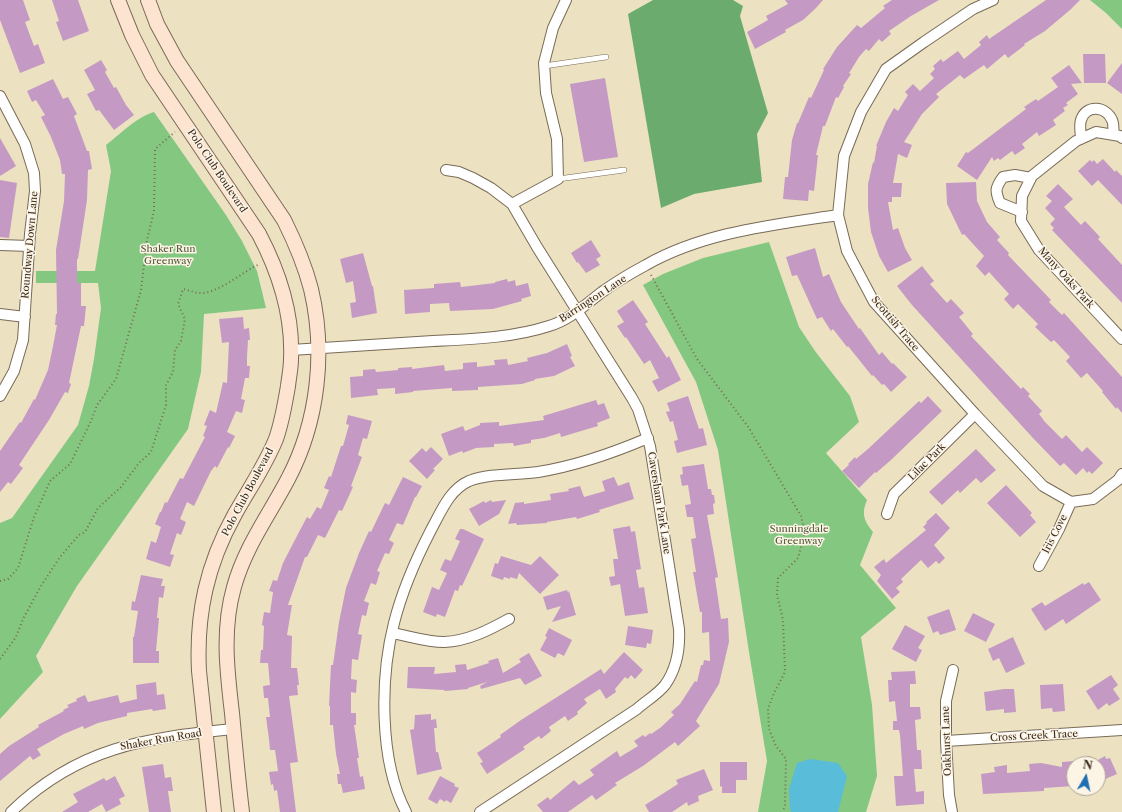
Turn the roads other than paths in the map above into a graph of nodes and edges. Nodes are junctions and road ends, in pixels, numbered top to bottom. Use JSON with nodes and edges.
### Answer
{"nodes":[{"id":1,"x":118,"y":0,"type":"edge"},
{"id":2,"x":148,"y":0,"type":"edge"},
{"id":3,"x":566,"y":0,"type":"edge"},
{"id":4,"x":993,"y":0,"type":"edge"},
{"id":5,"x":606,"y":57,"type":"dead end"},
{"id":6,"x":544,"y":66,"type":"junction"},
{"id":7,"x":0,"y":96,"type":"edge"},
{"id":8,"x":1118,"y":136,"type":"edge"},
{"id":9,"x":1081,"y":139,"type":"junction"},
{"id":10,"x":446,"y":170,"type":"dead end"},
{"id":11,"x":624,"y":170,"type":"dead end"},
{"id":12,"x":558,"y":178,"type":"junction"},
{"id":13,"x":1031,"y":178,"type":"junction"},
{"id":14,"x":512,"y":204,"type":"junction"},
{"id":15,"x":1022,"y":212,"type":"junction"},
{"id":16,"x":838,"y":215,"type":"junction"},
{"id":17,"x":0,"y":245,"type":"edge"},
{"id":18,"x":29,"y":246,"type":"junction"},
{"id":19,"x":577,"y":311,"type":"junction"},
{"id":20,"x":0,"y":314,"type":"edge"},
{"id":21,"x":25,"y":317,"type":"junction"},
{"id":22,"x":1122,"y":339,"type":"edge"},
{"id":23,"x":318,"y":348,"type":"junction"},
{"id":24,"x":291,"y":350,"type":"junction"},
{"id":25,"x":0,"y":396,"type":"edge"},
{"id":26,"x":975,"y":414,"type":"junction"},
{"id":27,"x":648,"y":438,"type":"junction"},
{"id":28,"x":1122,"y":474,"type":"edge"},
{"id":29,"x":1071,"y":502,"type":"junction"},
{"id":30,"x":887,"y":514,"type":"dead end"},
{"id":31,"x":1039,"y":566,"type":"dead end"},
{"id":32,"x":509,"y":620,"type":"dead end"},
{"id":33,"x":392,"y":633,"type":"junction"},
{"id":34,"x":953,"y":670,"type":"dead end"},
{"id":35,"x":233,"y":729,"type":"junction"},
{"id":36,"x":1122,"y":730,"type":"edge"},
{"id":37,"x":206,"y":732,"type":"junction"},
{"id":38,"x":946,"y":741,"type":"junction"},
{"id":39,"x":17,"y":810,"type":"edge"},
{"id":40,"x":214,"y":812,"type":"edge"},
{"id":41,"x":242,"y":812,"type":"edge"},
{"id":42,"x":406,"y":812,"type":"edge"},
{"id":43,"x":480,"y":812,"type":"edge"},
{"id":44,"x":952,"y":812,"type":"edge"}],
"edges":[{"from":1,"to":24,"type":"street","name":"Polo Club Boulevard"},
{"from":2,"to":23,"type":"street"},
{"from":3,"to":6,"type":"street"},
{"from":4,"to":16,"type":"street","name":"Scottish Trace"},
{"from":5,"to":6,"type":"lane"},
{"from":6,"to":12,"type":"street"},
{"from":7,"to":18,"type":"street","name":"Roundway Down Lane"},
{"from":8,"to":9,"type":"street","name":"Many Oaks Park"},
{"from":8,"to":9,"type":"street","name":"Many Oaks Park"},
{"from":9,"to":13,"type":"street","name":"Many Oaks Park"},
{"from":10,"to":14,"type":"street","name":"Caversham Park Lane"},
{"from":11,"to":12,"type":"lane"},
{"from":12,"to":14,"type":"street"},
{"from":13,"to":15,"type":"street","name":"Many Oaks Park"},
{"from":13,"to":15,"type":"street"},
{"from":14,"to":19,"type":"street","name":"Caversham Park Lane"},
{"from":15,"to":22,"type":"street","name":"Many Oaks Park"},
{"from":16,"to":19,"type":"street","name":"Barrington Lane"},
{"from":16,"to":26,"type":"street","name":"Scottish Trace"},
{"from":17,"to":18,"type":"street"},
{"from":18,"to":21,"type":"street","name":"Roundway Down Lane"},
{"from":19,"to":23,"type":"street","name":"Barrington Lane"},
{"from":19,"to":27,"type":"street","name":"Caversham Park Lane"},
{"from":20,"to":21,"type":"street"},
{"from":21,"to":25,"type":"street","name":"Roundway Down Lane"},
{"from":23,"to":24,"type":"street","name":"Barrington Lane"},
{"from":23,"to":35,"type":"street"},
{"from":24,"to":37,"type":"street","name":"Polo Club Boulevard"},
{"from":26,"to":29,"type":"street","name":"Scottish Trace"},
{"from":26,"to":30,"type":"street","name":"Lilac Park"},
{"from":27,"to":33,"type":"street"},
{"from":27,"to":43,"type":"street","name":"Caversham Park Lane"},
{"from":28,"to":29,"type":"street"},
{"from":29,"to":31,"type":"street","name":"Iris Cove"},
{"from":32,"to":33,"type":"street"},
{"from":33,"to":42,"type":"street"},
{"from":34,"to":38,"type":"street","name":"Oakhurst Lane"},
{"from":35,"to":37,"type":"street","name":"Shaker Run Road"},
{"from":35,"to":41,"type":"street"},
{"from":36,"to":38,"type":"street","name":"Cross Creek Trace"},
{"from":37,"to":39,"type":"street","name":"Shaker Run Road"},
{"from":37,"to":40,"type":"street","name":"Polo Club Boulevard"},
{"from":38,"to":44,"type":"street","name":"Oakhurst Lane"}]}
